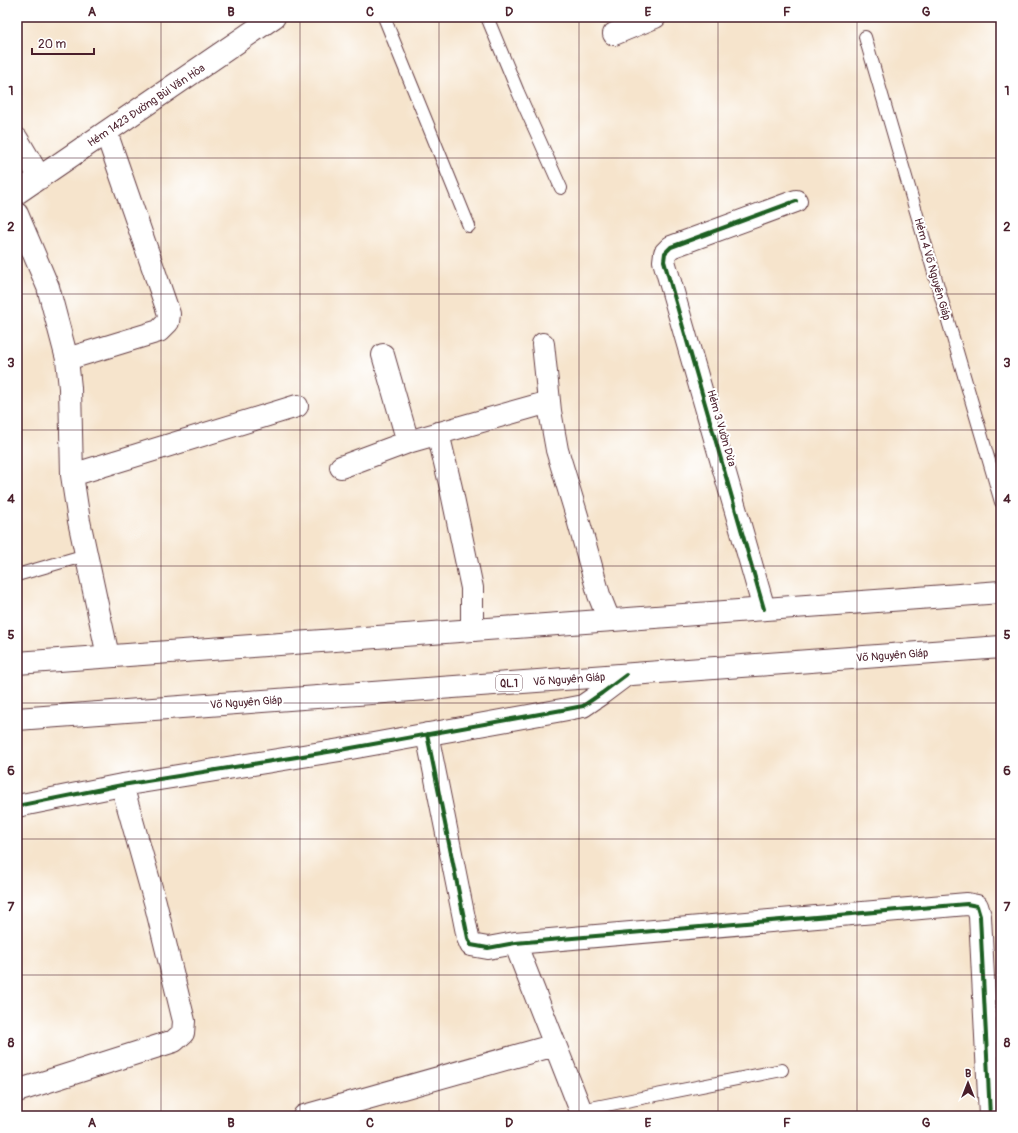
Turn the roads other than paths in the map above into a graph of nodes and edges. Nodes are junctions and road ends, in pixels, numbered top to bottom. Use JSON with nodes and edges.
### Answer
{"nodes":[{"id":1,"x":274,"y":17,"type":"edge"},
{"id":2,"x":384,"y":17,"type":"edge"},
{"id":3,"x":487,"y":17,"type":"edge"},
{"id":4,"x":655,"y":17,"type":"edge"},
{"id":5,"x":614,"y":34,"type":"dead end"},
{"id":6,"x":865,"y":37,"type":"dead end"},
{"id":7,"x":106,"y":132,"type":"junction"},
{"id":8,"x":17,"y":139,"type":"edge"},
{"id":9,"x":40,"y":178,"type":"junction"},
{"id":10,"x":561,"y":188,"type":"dead end"},
{"id":11,"x":17,"y":193,"type":"edge"},
{"id":12,"x":796,"y":202,"type":"dead end"},
{"id":13,"x":17,"y":214,"type":"edge"},
{"id":14,"x":469,"y":226,"type":"dead end"},
{"id":15,"x":543,"y":344,"type":"dead end"},
{"id":16,"x":383,"y":355,"type":"dead end"},
{"id":17,"x":67,"y":359,"type":"junction"},
{"id":18,"x":549,"y":402,"type":"junction"},
{"id":19,"x":297,"y":406,"type":"dead end"},
{"id":20,"x":438,"y":433,"type":"junction"},
{"id":21,"x":408,"y":442,"type":"junction"},
{"id":22,"x":341,"y":467,"type":"dead end"},
{"id":23,"x":72,"y":475,"type":"junction"},
{"id":24,"x":1001,"y":502,"type":"edge"},
{"id":25,"x":86,"y":555,"type":"junction"},
{"id":26,"x":17,"y":575,"type":"edge"},
{"id":27,"x":1001,"y":592,"type":"edge"},
{"id":28,"x":764,"y":609,"type":"junction"},
{"id":29,"x":609,"y":620,"type":"junction"},
{"id":30,"x":472,"y":630,"type":"junction"},
{"id":31,"x":1001,"y":647,"type":"edge"},
{"id":32,"x":108,"y":656,"type":"junction"},
{"id":33,"x":17,"y":663,"type":"edge"},
{"id":34,"x":626,"y":675,"type":"junction"},
{"id":35,"x":17,"y":719,"type":"edge"},
{"id":36,"x":427,"y":734,"type":"junction"},
{"id":37,"x":122,"y":785,"type":"junction"},
{"id":38,"x":17,"y":806,"type":"edge"},
{"id":39,"x":515,"y":944,"type":"junction"},
{"id":40,"x":994,"y":1039,"type":"edge"},
{"id":41,"x":554,"y":1045,"type":"junction"},
{"id":42,"x":782,"y":1070,"type":"dead end"},
{"id":43,"x":17,"y":1091,"type":"edge"},
{"id":44,"x":582,"y":1113,"type":"edge"},
{"id":45,"x":304,"y":1116,"type":"edge"},
{"id":46,"x":990,"y":1116,"type":"edge"}],
"edges":[{"from":1,"to":7,"type":"main road","name":"Hẻm 1423 Đường Bùi Văn Hòa"},
{"from":2,"to":14,"type":"lane"},
{"from":3,"to":10,"type":"lane"},
{"from":4,"to":5,"type":"main road"},
{"from":6,"to":24,"type":"lane","name":"Hẻm 4 Võ Nguyên Giáp"},
{"from":7,"to":9,"type":"main road","name":"Hẻm 1423 Đường Bùi Văn Hòa"},
{"from":7,"to":17,"type":"main road"},
{"from":8,"to":9,"type":"main road"},
{"from":9,"to":11,"type":"main road","name":"Hẻm 1423 Đường Bùi Văn Hòa"},
{"from":12,"to":28,"type":"main road","name":"Hẻm 3 Vườn Dừa"},
{"from":13,"to":17,"type":"main road"},
{"from":15,"to":18,"type":"main road"},
{"from":16,"to":21,"type":"main road"},
{"from":17,"to":23,"type":"main road"},
{"from":18,"to":20,"type":"main road"},
{"from":18,"to":29,"type":"main road"},
{"from":19,"to":23,"type":"main road"},
{"from":20,"to":21,"type":"main road"},
{"from":20,"to":30,"type":"main road"},
{"from":21,"to":22,"type":"main road"},
{"from":23,"to":25,"type":"main road"},
{"from":25,"to":26,"type":"lane"},
{"from":25,"to":32,"type":"main road"},
{"from":27,"to":28,"type":"main road"},
{"from":28,"to":29,"type":"main road"},
{"from":29,"to":30,"type":"main road"},
{"from":30,"to":32,"type":"main road"},
{"from":31,"to":34,"type":"main road","name":"Võ Nguyên Giáp","number":"QL.1"},
{"from":32,"to":33,"type":"main road"},
{"from":34,"to":35,"type":"main road","name":"Võ Nguyên Giáp","number":"QL.1"},
{"from":34,"to":36,"type":"main road"},
{"from":36,"to":37,"type":"main road"},
{"from":36,"to":39,"type":"main road"},
{"from":37,"to":38,"type":"main road"},
{"from":37,"to":43,"type":"main road"},
{"from":39,"to":40,"type":"main road"},
{"from":39,"to":41,"type":"main road"},
{"from":40,"to":46,"type":"main road"},
{"from":41,"to":44,"type":"main road"},
{"from":41,"to":45,"type":"main road"},
{"from":42,"to":44,"type":"lane"}]}
